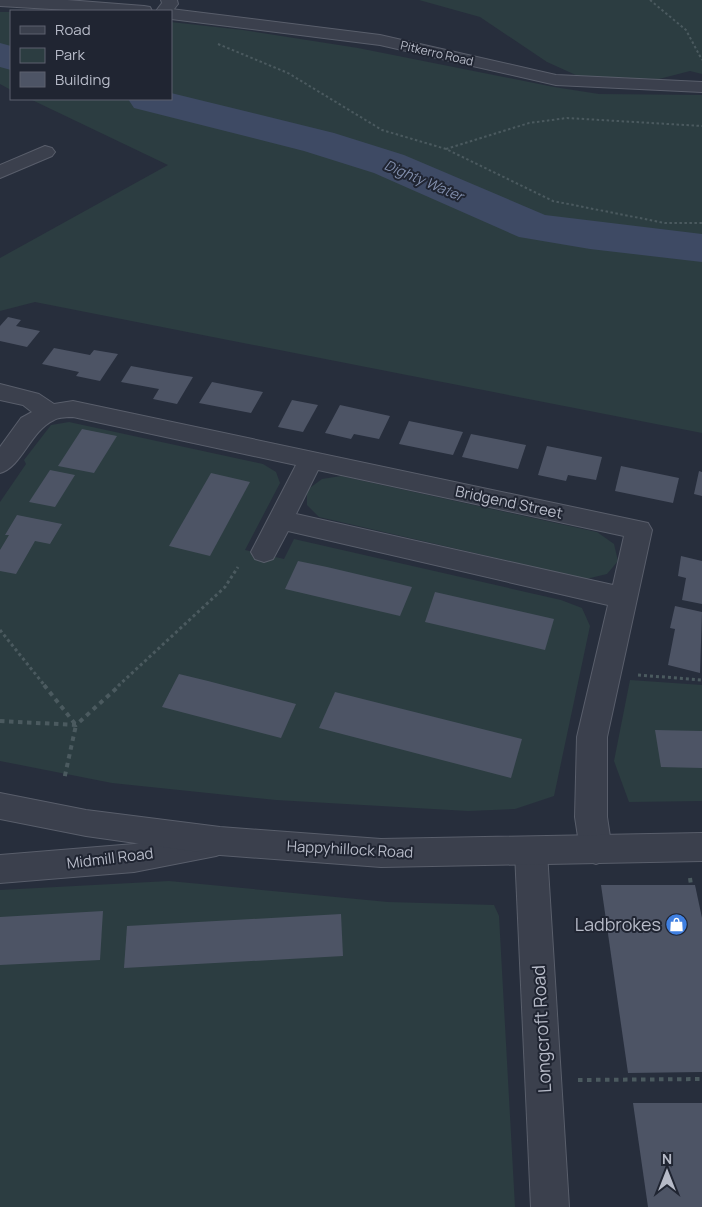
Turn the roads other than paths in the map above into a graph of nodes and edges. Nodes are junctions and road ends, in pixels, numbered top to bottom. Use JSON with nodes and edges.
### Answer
{"nodes":[{"id":1,"x":0,"y":1,"type":"edge"},
{"id":2,"x":131,"y":10,"type":"edge"},
{"id":3,"x":172,"y":14,"type":"edge"},
{"id":4,"x":702,"y":87,"type":"edge"},
{"id":5,"x":45,"y":152,"type":"dead end"},
{"id":6,"x":0,"y":172,"type":"edge"},
{"id":7,"x":0,"y":392,"type":"edge"},
{"id":8,"x":49,"y":412,"type":"junction"},
{"id":9,"x":311,"y":460,"type":"junction"},
{"id":10,"x":0,"y":465,"type":"edge"},
{"id":11,"x":280,"y":520,"type":"junction"},
{"id":12,"x":264,"y":552,"type":"road end"},
{"id":13,"x":624,"y":598,"type":"junction"},
{"id":14,"x":0,"y":806,"type":"edge"},
{"id":15,"x":220,"y":841,"type":"junction"},
{"id":16,"x":702,"y":848,"type":"edge"},
{"id":17,"x":596,"y":850,"type":"junction"},
{"id":18,"x":531,"y":852,"type":"junction"},
{"id":19,"x":0,"y":869,"type":"edge"},
{"id":20,"x":550,"y":1207,"type":"edge"}],
"edges":[{"from":1,"to":2,"type":"street"},
{"from":3,"to":4,"type":"street","name":"Pitkerro Road"},
{"from":5,"to":6,"type":"street"},
{"from":7,"to":8,"type":"street"},
{"from":8,"to":9,"type":"street","name":"Bridgend Street"},
{"from":8,"to":10,"type":"street"},
{"from":9,"to":11,"type":"street"},
{"from":9,"to":13,"type":"street","name":"Bridgend Street"},
{"from":11,"to":12,"type":"street"},
{"from":11,"to":13,"type":"street"},
{"from":13,"to":17,"type":"street","name":"Bridgend Street"},
{"from":14,"to":15,"type":"street","name":"Happyhillock Road"},
{"from":15,"to":18,"type":"street","name":"Happyhillock Road"},
{"from":15,"to":19,"type":"street","name":"Midmill Road"},
{"from":16,"to":17,"type":"street","name":"Happyhillock Road"},
{"from":17,"to":18,"type":"street","name":"Happyhillock Road"},
{"from":18,"to":20,"type":"street","name":"Longcroft Road"}]}
